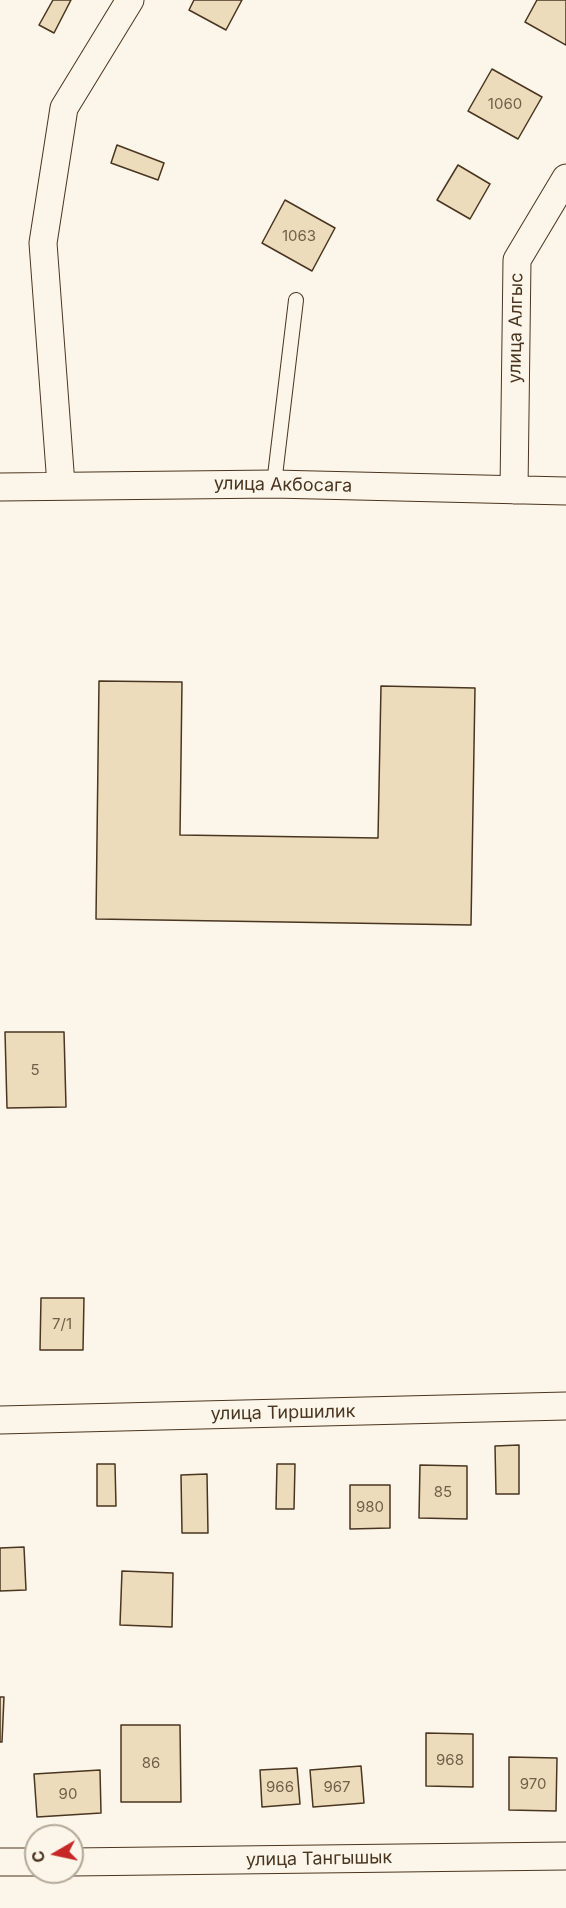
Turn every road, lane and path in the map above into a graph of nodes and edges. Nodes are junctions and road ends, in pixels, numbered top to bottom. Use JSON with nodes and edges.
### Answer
{"nodes":[{"id":1,"x":130,"y":0,"type":"edge"},
{"id":2,"x":566,"y":178,"type":"edge"},
{"id":3,"x":297,"y":300,"type":"dead end"},
{"id":4,"x":274,"y":483,"type":"junction"},
{"id":5,"x":61,"y":485,"type":"junction"},
{"id":6,"x":0,"y":487,"type":"edge"},
{"id":7,"x":514,"y":490,"type":"junction"},
{"id":8,"x":566,"y":491,"type":"edge"},
{"id":9,"x":566,"y":1406,"type":"edge"},
{"id":10,"x":0,"y":1420,"type":"edge"},
{"id":11,"x":566,"y":1856,"type":"edge"},
{"id":12,"x":0,"y":1862,"type":"edge"},
{"id":13,"x":24,"y":1862,"type":"edge"},
{"id":14,"x":84,"y":1862,"type":"edge"}],
"edges":[{"from":1,"to":5,"type":"street"},
{"from":2,"to":7,"type":"street","name":"улица Алгыс"},
{"from":3,"to":4,"type":"lane"},
{"from":4,"to":5,"type":"street","name":"улица Акбосага"},
{"from":4,"to":7,"type":"street","name":"улица Акбосага"},
{"from":5,"to":6,"type":"street","name":"улица Акбосага"},
{"from":7,"to":8,"type":"street","name":"улица Акбосага"},
{"from":9,"to":10,"type":"street","name":"улица Тиршилик"},
{"from":11,"to":14,"type":"street","name":"улица Тангышык"},
{"from":12,"to":13,"type":"street"}]}
